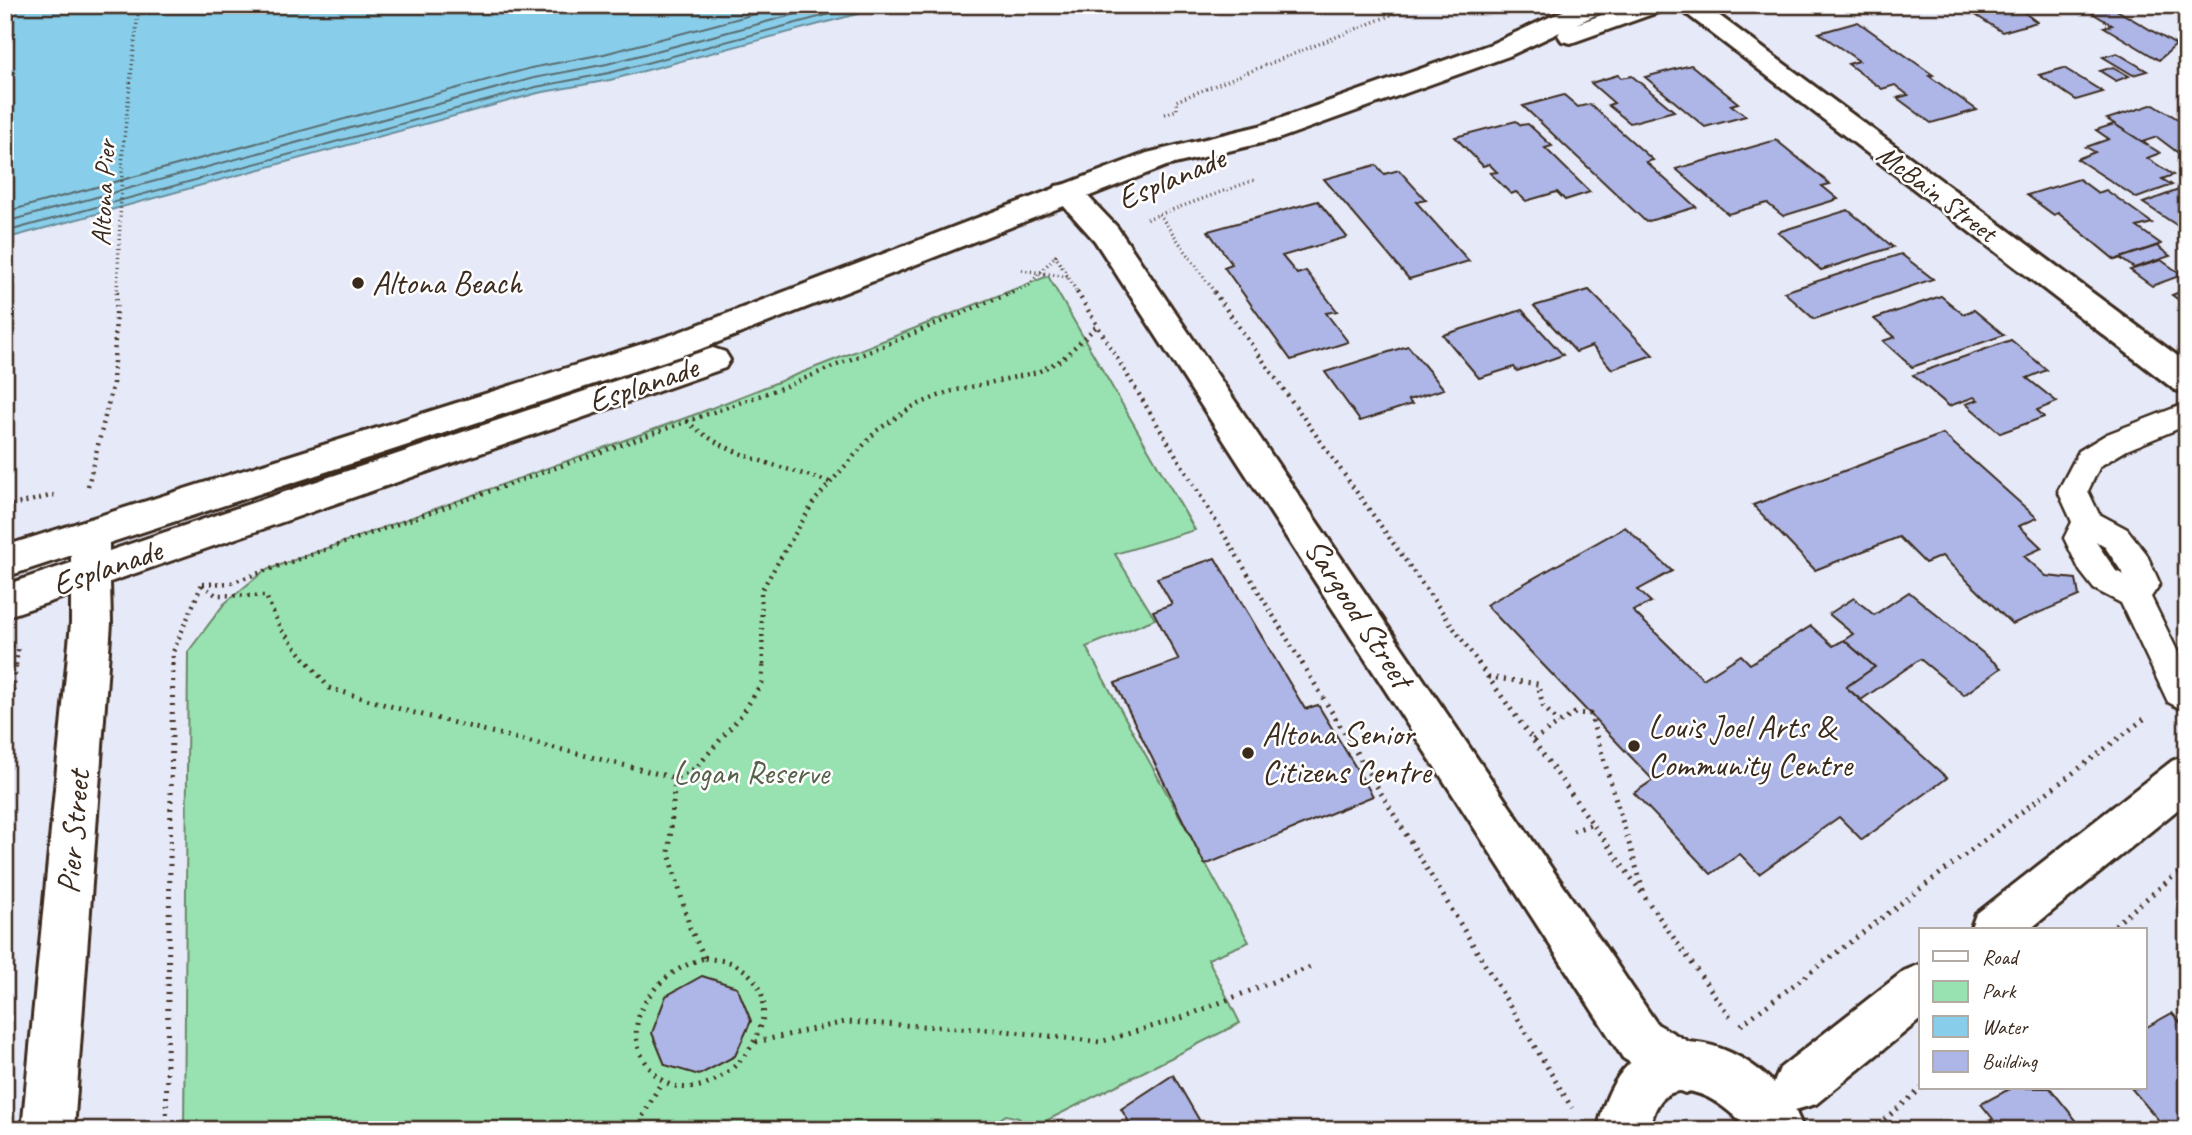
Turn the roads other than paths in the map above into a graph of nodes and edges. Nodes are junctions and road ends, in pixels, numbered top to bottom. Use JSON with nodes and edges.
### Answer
{"nodes":[{"id":1,"x":1597,"y":5,"type":"edge"},
{"id":2,"x":1655,"y":5,"type":"edge"},
{"id":3,"x":1688,"y":5,"type":"edge"},
{"id":4,"x":1500,"y":50,"type":"junction"},
{"id":5,"x":1077,"y":203,"type":"junction"},
{"id":6,"x":2187,"y":381,"type":"edge"},
{"id":7,"x":2187,"y":413,"type":"edge"},
{"id":8,"x":91,"y":553,"type":"junction"},
{"id":9,"x":5,"y":562,"type":"edge"},
{"id":10,"x":5,"y":601,"type":"edge"},
{"id":11,"x":2184,"y":695,"type":"edge"},
{"id":12,"x":2187,"y":775,"type":"edge"},
{"id":13,"x":1996,"y":928,"type":"edge"},
{"id":14,"x":1919,"y":990,"type":"edge"},
{"id":15,"x":1645,"y":1084,"type":"edge"},
{"id":16,"x":1778,"y":1110,"type":"edge"},
{"id":17,"x":48,"y":1130,"type":"edge"}],
"edges":[{"from":1,"to":4,"type":"street","name":"Esplanade"},
{"from":2,"to":4,"type":"street","name":"Esplanade"},
{"from":3,"to":6,"type":"street","name":"McBain Street"},
{"from":4,"to":5,"type":"street","name":"Esplanade"},
{"from":5,"to":8,"type":"street","name":"Esplanade"},
{"from":5,"to":15,"type":"street","name":"Sargood Street"},
{"from":7,"to":11,"type":"lane"},
{"from":8,"to":9,"type":"street","name":"Esplanade"},
{"from":8,"to":10,"type":"street","name":"Esplanade"},
{"from":8,"to":17,"type":"street","name":"Pier Street"},
{"from":12,"to":13,"type":"street"},
{"from":14,"to":16,"type":"street"},
{"from":15,"to":16,"type":"street"}]}
